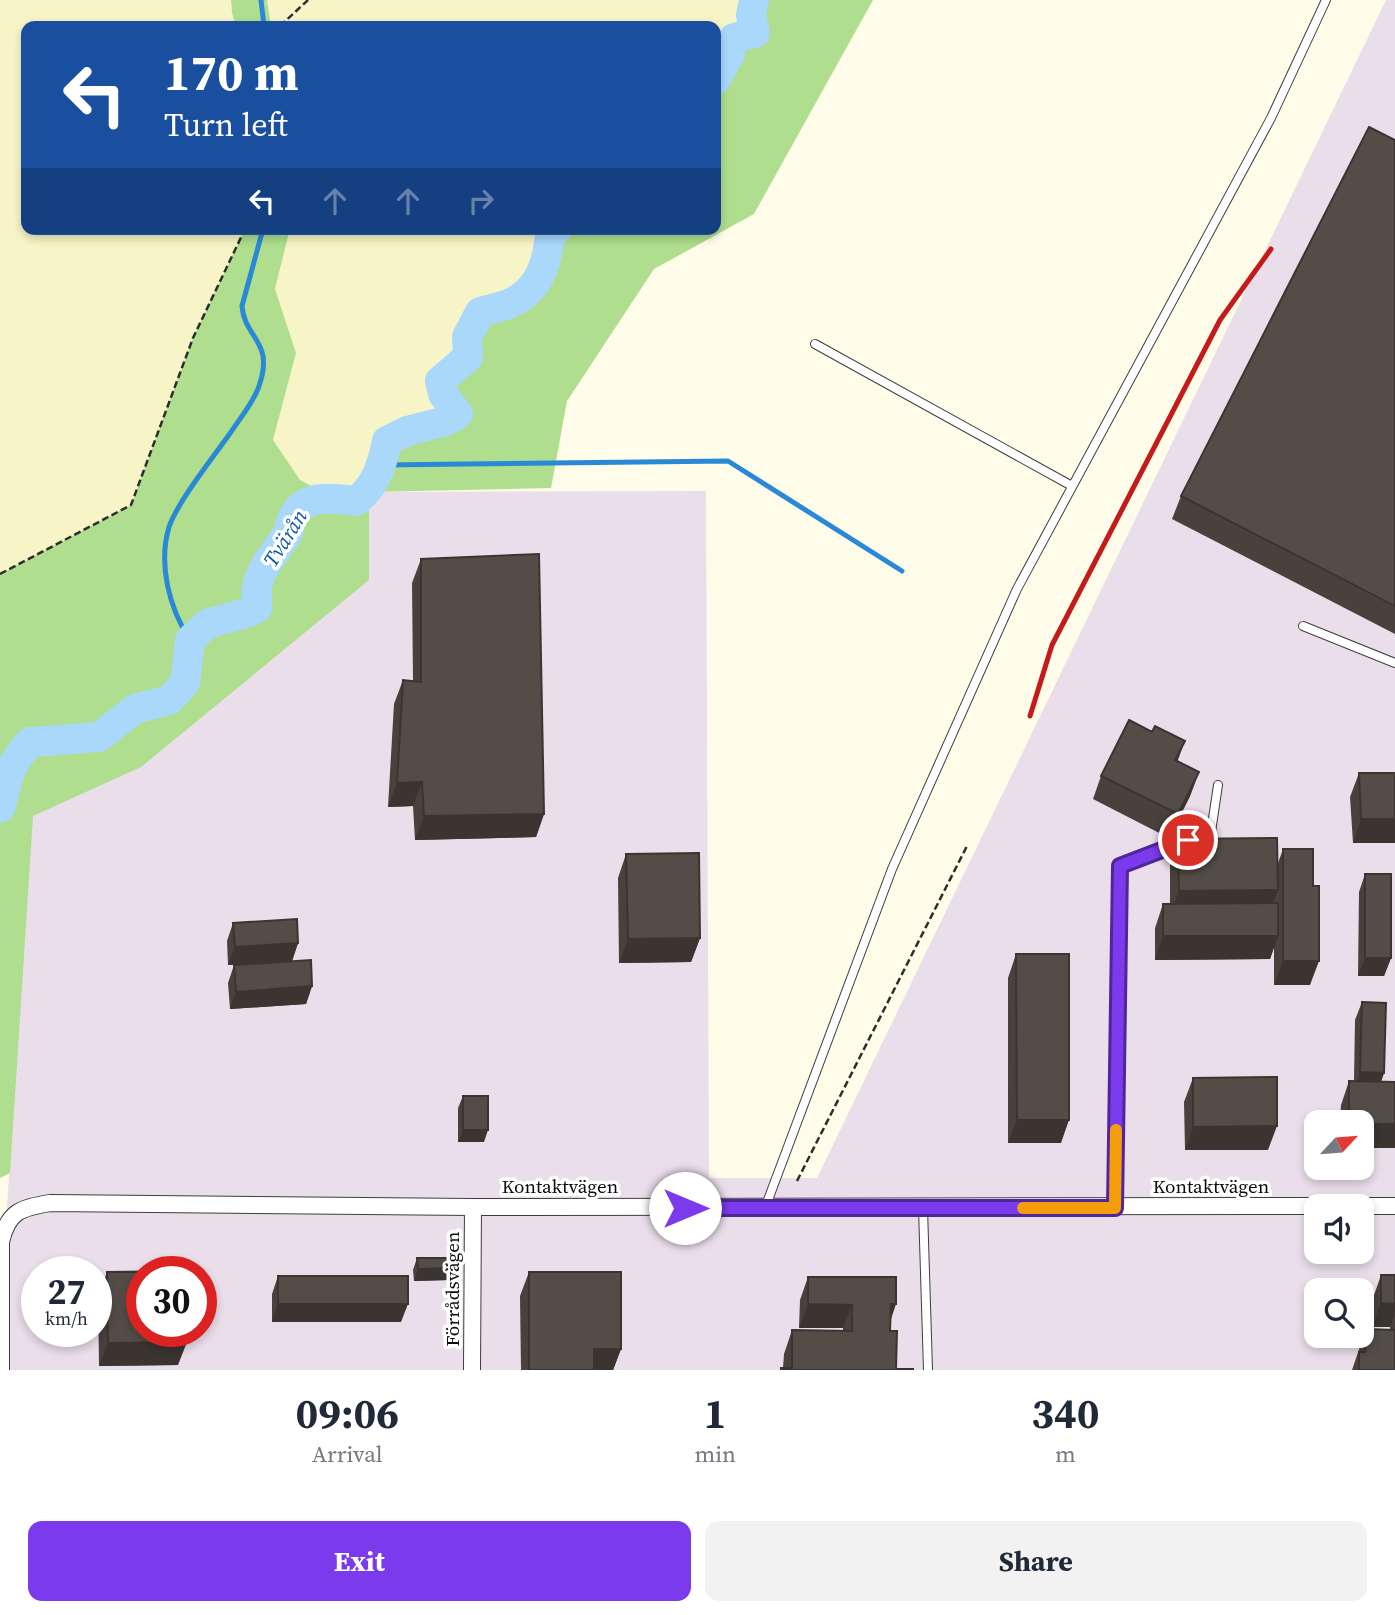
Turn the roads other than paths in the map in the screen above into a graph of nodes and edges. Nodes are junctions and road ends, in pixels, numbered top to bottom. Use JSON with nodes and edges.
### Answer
{"nodes":[{"id":1,"x":1326,"y":0,"type":"edge"},
{"id":2,"x":815,"y":344,"type":"dead end"},
{"id":3,"x":1072,"y":486,"type":"junction"},
{"id":4,"x":1303,"y":626,"type":"dead end"},
{"id":5,"x":1395,"y":663,"type":"edge"},
{"id":6,"x":1218,"y":785,"type":"dead end"},
{"id":7,"x":1304,"y":1206,"type":"edge"},
{"id":8,"x":1374,"y":1206,"type":"edge"},
{"id":9,"x":1395,"y":1206,"type":"edge"},
{"id":10,"x":473,"y":1207,"type":"junction"},
{"id":11,"x":765,"y":1208,"type":"junction"},
{"id":12,"x":923,"y":1208,"type":"junction"},
{"id":13,"x":1115,"y":1208,"type":"junction"},
{"id":14,"x":1,"y":1370,"type":"edge"},
{"id":15,"x":472,"y":1370,"type":"edge"},
{"id":16,"x":928,"y":1370,"type":"edge"}],
"edges":[{"from":1,"to":3,"type":"lane"},
{"from":2,"to":3,"type":"lane"},
{"from":3,"to":11,"type":"lane"},
{"from":4,"to":5,"type":"lane"},
{"from":6,"to":13,"type":"lane"},
{"from":7,"to":13,"type":"street","name":"Kontaktvägen"},
{"from":8,"to":9,"type":"street"},
{"from":10,"to":11,"type":"street","name":"Kontaktvägen"},
{"from":10,"to":14,"type":"street","name":"Kontaktvägen"},
{"from":10,"to":15,"type":"street","name":"Förrådsvägen"},
{"from":11,"to":12,"type":"street","name":"Kontaktvägen"},
{"from":12,"to":13,"type":"street","name":"Kontaktvägen"},
{"from":12,"to":16,"type":"lane"}]}
